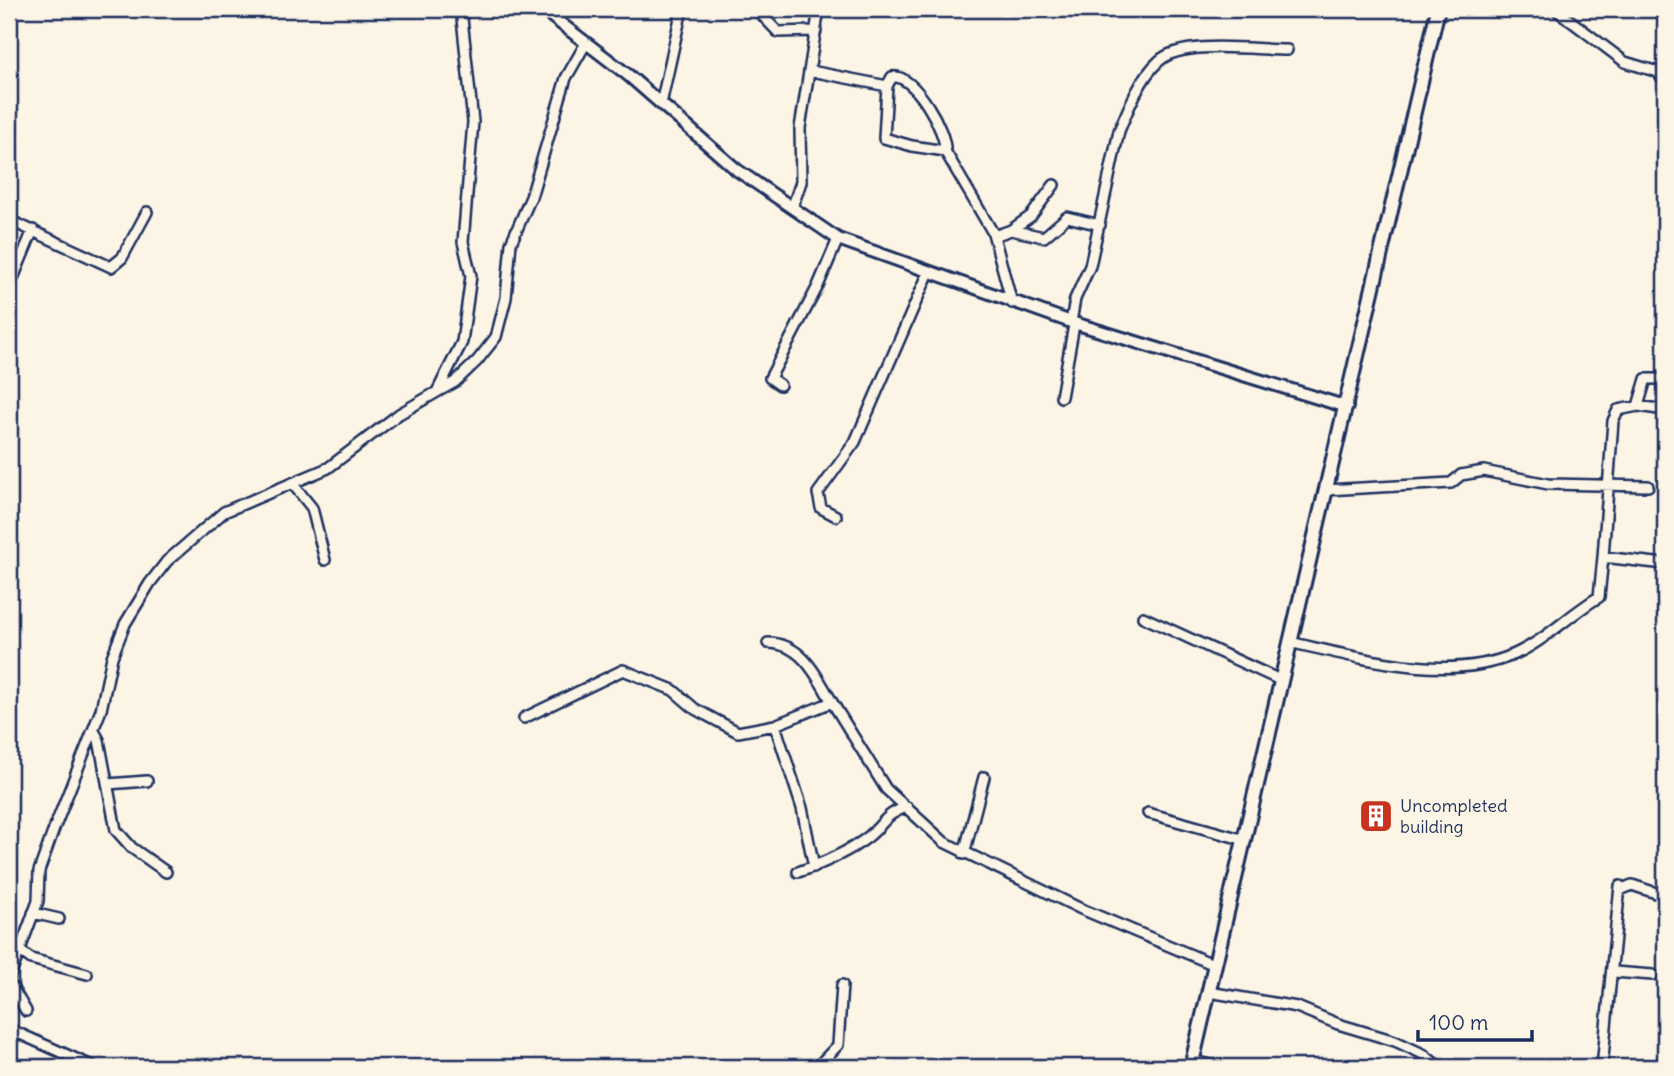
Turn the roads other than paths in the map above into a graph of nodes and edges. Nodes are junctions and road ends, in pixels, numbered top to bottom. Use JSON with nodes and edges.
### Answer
{"nodes":[{"id":1,"x":461,"y":9,"type":"edge"},
{"id":2,"x":542,"y":9,"type":"edge"},
{"id":3,"x":682,"y":9,"type":"edge"},
{"id":4,"x":819,"y":9,"type":"edge"},
{"id":5,"x":1438,"y":9,"type":"edge"},
{"id":6,"x":1555,"y":9,"type":"edge"},
{"id":7,"x":758,"y":11,"type":"dead end"},
{"id":8,"x":816,"y":31,"type":"junction"},
{"id":9,"x":586,"y":43,"type":"junction"},
{"id":10,"x":1287,"y":50,"type":"dead end"},
{"id":11,"x":811,"y":71,"type":"junction"},
{"id":12,"x":1665,"y":82,"type":"edge"},
{"id":13,"x":887,"y":86,"type":"junction"},
{"id":14,"x":661,"y":104,"type":"junction"},
{"id":15,"x":945,"y":150,"type":"junction"},
{"id":16,"x":1054,"y":185,"type":"dead end"},
{"id":17,"x":792,"y":208,"type":"junction"},
{"id":18,"x":147,"y":212,"type":"dead end"},
{"id":19,"x":9,"y":220,"type":"edge"},
{"id":20,"x":1100,"y":225,"type":"junction"},
{"id":21,"x":33,"y":230,"type":"junction"},
{"id":22,"x":1011,"y":230,"type":"junction"},
{"id":23,"x":994,"y":236,"type":"junction"},
{"id":24,"x":838,"y":239,"type":"junction"},
{"id":25,"x":929,"y":272,"type":"junction"},
{"id":26,"x":9,"y":288,"type":"edge"},
{"id":27,"x":1012,"y":303,"type":"junction"},
{"id":28,"x":1074,"y":323,"type":"junction"},
{"id":29,"x":1665,"y":379,"type":"edge"},
{"id":30,"x":780,"y":385,"type":"dead end"},
{"id":31,"x":437,"y":392,"type":"junction"},
{"id":32,"x":1061,"y":397,"type":"dead end"},
{"id":33,"x":1638,"y":406,"type":"junction"},
{"id":34,"x":1347,"y":407,"type":"junction"},
{"id":35,"x":1665,"y":410,"type":"edge"},
{"id":36,"x":292,"y":483,"type":"junction"},
{"id":37,"x":1607,"y":486,"type":"junction"},
{"id":38,"x":1648,"y":486,"type":"dead end"},
{"id":39,"x":1326,"y":490,"type":"junction"},
{"id":40,"x":836,"y":516,"type":"dead end"},
{"id":41,"x":1603,"y":557,"type":"junction"},
{"id":42,"x":325,"y":560,"type":"dead end"},
{"id":43,"x":1665,"y":564,"type":"edge"},
{"id":44,"x":1143,"y":617,"type":"dead end"},
{"id":45,"x":1289,"y":642,"type":"junction"},
{"id":46,"x":768,"y":643,"type":"dead end"},
{"id":47,"x":1282,"y":681,"type":"junction"},
{"id":48,"x":832,"y":702,"type":"junction"},
{"id":49,"x":524,"y":718,"type":"dead end"},
{"id":50,"x":775,"y":725,"type":"junction"},
{"id":51,"x":94,"y":732,"type":"junction"},
{"id":52,"x":984,"y":777,"type":"dead end"},
{"id":53,"x":147,"y":780,"type":"dead end"},
{"id":54,"x":108,"y":784,"type":"junction"},
{"id":55,"x":907,"y":807,"type":"junction"},
{"id":56,"x":1148,"y":813,"type":"dead end"},
{"id":57,"x":1245,"y":839,"type":"junction"},
{"id":58,"x":964,"y":854,"type":"junction"},
{"id":59,"x":814,"y":867,"type":"junction"},
{"id":60,"x":166,"y":872,"type":"dead end"},
{"id":61,"x":798,"y":872,"type":"dead end"},
{"id":62,"x":1665,"y":897,"type":"edge"},
{"id":63,"x":33,"y":913,"type":"junction"},
{"id":64,"x":58,"y":919,"type":"dead end"},
{"id":65,"x":19,"y":950,"type":"junction"},
{"id":66,"x":1215,"y":965,"type":"junction"},
{"id":67,"x":1614,"y":972,"type":"junction"},
{"id":68,"x":87,"y":974,"type":"dead end"},
{"id":69,"x":1653,"y":975,"type":"dead end"},
{"id":70,"x":9,"y":981,"type":"edge"},
{"id":71,"x":842,"y":985,"type":"dead end"},
{"id":72,"x":1209,"y":992,"type":"junction"},
{"id":73,"x":26,"y":1011,"type":"dead end"},
{"id":74,"x":9,"y":1029,"type":"edge"},
{"id":75,"x":1428,"y":1063,"type":"edge"},
{"id":76,"x":1191,"y":1064,"type":"edge"},
{"id":77,"x":94,"y":1067,"type":"edge"},
{"id":78,"x":817,"y":1067,"type":"edge"},
{"id":79,"x":1222,"y":1067,"type":"edge"},
{"id":80,"x":1439,"y":1067,"type":"edge"},
{"id":81,"x":1602,"y":1067,"type":"edge"}],
"edges":[{"from":1,"to":31,"type":"street"},
{"from":2,"to":9,"type":"street"},
{"from":3,"to":14,"type":"street"},
{"from":4,"to":8,"type":"street"},
{"from":5,"to":34,"type":"main road"},
{"from":6,"to":12,"type":"street"},
{"from":7,"to":8,"type":"street"},
{"from":8,"to":11,"type":"street"},
{"from":9,"to":14,"type":"street"},
{"from":9,"to":31,"type":"street"},
{"from":10,"to":20,"type":"street"},
{"from":11,"to":13,"type":"street"},
{"from":11,"to":17,"type":"street"},
{"from":13,"to":15,"type":"street"},
{"from":13,"to":15,"type":"street"},
{"from":14,"to":17,"type":"street"},
{"from":15,"to":23,"type":"street"},
{"from":16,"to":22,"type":"street"},
{"from":17,"to":24,"type":"street"},
{"from":18,"to":21,"type":"street"},
{"from":19,"to":21,"type":"street"},
{"from":20,"to":22,"type":"street"},
{"from":20,"to":28,"type":"street"},
{"from":21,"to":26,"type":"street"},
{"from":22,"to":23,"type":"street"},
{"from":23,"to":27,"type":"street"},
{"from":24,"to":25,"type":"street"},
{"from":24,"to":30,"type":"street"},
{"from":25,"to":27,"type":"street"},
{"from":25,"to":40,"type":"street"},
{"from":27,"to":28,"type":"street"},
{"from":28,"to":32,"type":"street"},
{"from":28,"to":34,"type":"street"},
{"from":29,"to":33,"type":"street"},
{"from":31,"to":36,"type":"street"},
{"from":33,"to":35,"type":"street"},
{"from":33,"to":37,"type":"street"},
{"from":34,"to":39,"type":"main road"},
{"from":36,"to":42,"type":"street"},
{"from":36,"to":51,"type":"street"},
{"from":37,"to":38,"type":"street"},
{"from":37,"to":39,"type":"street"},
{"from":37,"to":41,"type":"street"},
{"from":39,"to":45,"type":"main road"},
{"from":41,"to":43,"type":"street"},
{"from":41,"to":45,"type":"street"},
{"from":44,"to":47,"type":"street"},
{"from":45,"to":47,"type":"main road"},
{"from":46,"to":48,"type":"street"},
{"from":47,"to":57,"type":"main road"},
{"from":48,"to":50,"type":"street"},
{"from":48,"to":55,"type":"street"},
{"from":49,"to":50,"type":"street"},
{"from":50,"to":59,"type":"street"},
{"from":51,"to":54,"type":"street"},
{"from":51,"to":63,"type":"street"},
{"from":52,"to":58,"type":"street"},
{"from":53,"to":54,"type":"street"},
{"from":54,"to":60,"type":"street"},
{"from":55,"to":58,"type":"street"},
{"from":55,"to":59,"type":"street"},
{"from":56,"to":57,"type":"street"},
{"from":57,"to":66,"type":"main road"},
{"from":58,"to":66,"type":"street"},
{"from":59,"to":61,"type":"street"},
{"from":62,"to":67,"type":"street"},
{"from":63,"to":64,"type":"street"},
{"from":63,"to":65,"type":"street"},
{"from":65,"to":68,"type":"street"},
{"from":65,"to":70,"type":"street"},
{"from":66,"to":72,"type":"main road"},
{"from":67,"to":69,"type":"street"},
{"from":67,"to":81,"type":"street"},
{"from":70,"to":73,"type":"street"},
{"from":71,"to":78,"type":"street"},
{"from":72,"to":75,"type":"street"},
{"from":72,"to":76,"type":"main road"},
{"from":74,"to":77,"type":"street"},
{"from":75,"to":80,"type":"street"},
{"from":76,"to":79,"type":"street"}]}
